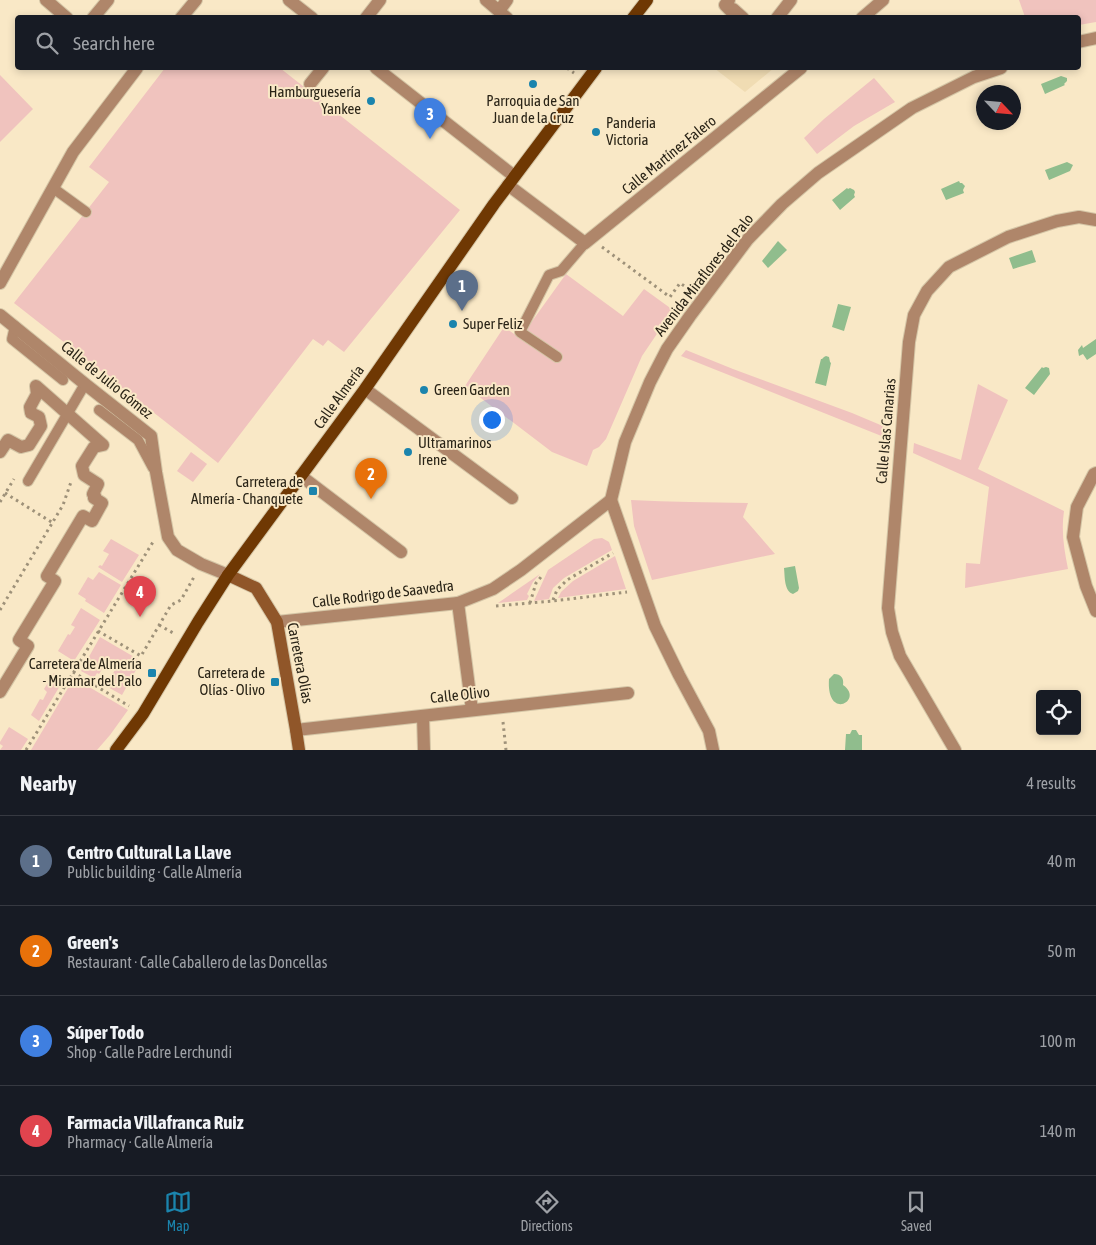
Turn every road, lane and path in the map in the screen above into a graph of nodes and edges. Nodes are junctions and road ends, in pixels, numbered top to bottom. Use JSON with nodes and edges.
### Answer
{"nodes":[{"id":1,"x":46,"y":0,"type":"edge"},
{"id":2,"x":108,"y":0,"type":"edge"},
{"id":3,"x":196,"y":0,"type":"edge"},
{"id":4,"x":289,"y":0,"type":"edge"},
{"id":5,"x":380,"y":0,"type":"edge"},
{"id":6,"x":486,"y":0,"type":"edge"},
{"id":7,"x":507,"y":0,"type":"edge"},
{"id":8,"x":647,"y":0,"type":"edge"},
{"id":9,"x":729,"y":0,"type":"edge"},
{"id":10,"x":791,"y":0,"type":"edge"},
{"id":11,"x":883,"y":0,"type":"edge"},
{"id":12,"x":503,"y":14,"type":"edge"},
{"id":13,"x":64,"y":15,"type":"edge"},
{"id":14,"x":96,"y":15,"type":"edge"},
{"id":15,"x":184,"y":15,"type":"edge"},
{"id":16,"x":308,"y":15,"type":"edge"},
{"id":17,"x":368,"y":15,"type":"edge"},
{"id":18,"x":635,"y":15,"type":"edge"},
{"id":19,"x":740,"y":15,"type":"edge"},
{"id":20,"x":779,"y":15,"type":"edge"},
{"id":21,"x":866,"y":15,"type":"edge"},
{"id":22,"x":1096,"y":38,"type":"edge"},
{"id":23,"x":1081,"y":41,"type":"edge"},
{"id":24,"x":131,"y":70,"type":"edge"},
{"id":25,"x":321,"y":70,"type":"edge"},
{"id":26,"x":378,"y":70,"type":"edge"},
{"id":27,"x":594,"y":70,"type":"edge"},
{"id":28,"x":798,"y":70,"type":"edge"},
{"id":29,"x":996,"y":70,"type":"edge"},
{"id":30,"x":310,"y":84,"type":"dead end"},
{"id":31,"x":511,"y":181,"type":"junction"},
{"id":32,"x":53,"y":188,"type":"junction"},
{"id":33,"x":86,"y":212,"type":"dead end"},
{"id":34,"x":1096,"y":220,"type":"edge"},
{"id":35,"x":585,"y":243,"type":"junction"},
{"id":36,"x":602,"y":247,"type":"dead end"},
{"id":37,"x":0,"y":283,"type":"edge"},
{"id":38,"x":691,"y":292,"type":"dead end"},
{"id":39,"x":0,"y":315,"type":"edge"},
{"id":40,"x":15,"y":326,"type":"junction"},
{"id":41,"x":557,"y":357,"type":"dead end"},
{"id":42,"x":63,"y":380,"type":"dead end"},
{"id":43,"x":84,"y":384,"type":"junction"},
{"id":44,"x":365,"y":389,"type":"junction"},
{"id":45,"x":99,"y":410,"type":"dead end"},
{"id":46,"x":68,"y":414,"type":"junction"},
{"id":47,"x":0,"y":452,"type":"edge"},
{"id":48,"x":0,"y":458,"type":"edge"},
{"id":49,"x":0,"y":464,"type":"edge"},
{"id":50,"x":156,"y":472,"type":"junction"},
{"id":51,"x":1096,"y":472,"type":"edge"},
{"id":52,"x":301,"y":476,"type":"junction"},
{"id":53,"x":72,"y":477,"type":"dead end"},
{"id":54,"x":28,"y":481,"type":"dead end"},
{"id":55,"x":5,"y":493,"type":"dead end"},
{"id":56,"x":512,"y":498,"type":"dead end"},
{"id":57,"x":611,"y":500,"type":"junction"},
{"id":58,"x":165,"y":522,"type":"junction"},
{"id":59,"x":53,"y":523,"type":"junction"},
{"id":60,"x":401,"y":552,"type":"dead end"},
{"id":61,"x":616,"y":552,"type":"dead end"},
{"id":62,"x":201,"y":564,"type":"junction"},
{"id":63,"x":228,"y":575,"type":"junction"},
{"id":64,"x":541,"y":575,"type":"dead end"},
{"id":65,"x":629,"y":592,"type":"dead end"},
{"id":66,"x":553,"y":601,"type":"junction"},
{"id":67,"x":458,"y":603,"type":"junction"},
{"id":68,"x":530,"y":603,"type":"junction"},
{"id":69,"x":489,"y":607,"type":"dead end"},
{"id":70,"x":0,"y":610,"type":"edge"},
{"id":71,"x":1096,"y":612,"type":"edge"},
{"id":72,"x":277,"y":622,"type":"junction"},
{"id":73,"x":98,"y":631,"type":"junction"},
{"id":74,"x":73,"y":672,"type":"junction"},
{"id":75,"x":0,"y":692,"type":"edge"},
{"id":76,"x":628,"y":693,"type":"dead end"},
{"id":77,"x":502,"y":707,"type":"junction"},
{"id":78,"x":472,"y":710,"type":"junction"},
{"id":79,"x":143,"y":714,"type":"junction"},
{"id":80,"x":423,"y":716,"type":"junction"},
{"id":81,"x":296,"y":730,"type":"junction"},
{"id":82,"x":26,"y":750,"type":"edge"},
{"id":83,"x":116,"y":750,"type":"edge"},
{"id":84,"x":299,"y":750,"type":"edge"},
{"id":85,"x":424,"y":750,"type":"edge"},
{"id":86,"x":506,"y":750,"type":"edge"},
{"id":87,"x":712,"y":750,"type":"edge"},
{"id":88,"x":955,"y":750,"type":"edge"}],
"edges":[{"from":1,"to":13,"type":"street"},
{"from":2,"to":14,"type":"street"},
{"from":3,"to":15,"type":"street"},
{"from":4,"to":16,"type":"street"},
{"from":5,"to":17,"type":"street"},
{"from":6,"to":12,"type":"street"},
{"from":7,"to":12,"type":"street"},
{"from":8,"to":18,"type":"main road"},
{"from":9,"to":19,"type":"street"},
{"from":10,"to":20,"type":"street"},
{"from":11,"to":21,"type":"street"},
{"from":22,"to":23,"type":"street"},
{"from":24,"to":32,"type":"street"},
{"from":25,"to":30,"type":"street"},
{"from":26,"to":31,"type":"street"},
{"from":27,"to":31,"type":"main road","name":"Calle Almería"},
{"from":28,"to":35,"type":"street","name":"Calle Martínez Falero"},
{"from":29,"to":57,"type":"street","name":"Avenida Miraflores del Palo"},
{"from":31,"to":35,"type":"street"},
{"from":31,"to":44,"type":"main road","name":"Calle Almería"},
{"from":32,"to":33,"type":"lane"},
{"from":32,"to":37,"type":"street"},
{"from":34,"to":88,"type":"street","name":"Calle Islas Canarias"},
{"from":35,"to":41,"type":"lane","name":"Calle Martínez Falero"},
{"from":36,"to":38,"type":"path"},
{"from":39,"to":40,"type":"street","name":"Calle de Julio Gómez"},
{"from":40,"to":42,"type":"lane"},
{"from":40,"to":43,"type":"street","name":"Calle de Julio Gómez"},
{"from":43,"to":46,"type":"lane"},
{"from":43,"to":50,"type":"street","name":"Calle de Julio Gómez"},
{"from":44,"to":52,"type":"main road","name":"Calle Almería"},
{"from":44,"to":56,"type":"street"},
{"from":45,"to":50,"type":"lane"},
{"from":46,"to":47,"type":"street"},
{"from":46,"to":54,"type":"lane"},
{"from":46,"to":75,"type":"street"},
{"from":48,"to":49,"type":"street"},
{"from":50,"to":58,"type":"street","name":"Calle de Julio Gómez"},
{"from":51,"to":71,"type":"street"},
{"from":52,"to":60,"type":"street"},
{"from":52,"to":63,"type":"main road","name":"Calle Almería"},
{"from":53,"to":59,"type":"path"},
{"from":55,"to":59,"type":"path"},
{"from":57,"to":67,"type":"street","name":"Calle Rodrigo de Saavedra"},
{"from":57,"to":87,"type":"street"},
{"from":58,"to":62,"type":"street","name":"Calle de Julio Gómez"},
{"from":58,"to":73,"type":"path"},
{"from":59,"to":70,"type":"path"},
{"from":61,"to":66,"type":"path"},
{"from":62,"to":63,"type":"street","name":"Calle de Julio Gómez"},
{"from":62,"to":73,"type":"path"},
{"from":63,"to":72,"type":"main road","name":"Carretera Olías"},
{"from":63,"to":79,"type":"main road","name":"Calle Almería"},
{"from":64,"to":68,"type":"path"},
{"from":65,"to":66,"type":"path"},
{"from":66,"to":68,"type":"path"},
{"from":67,"to":72,"type":"street","name":"Calle Rodrigo de Saavedra"},
{"from":67,"to":78,"type":"street"},
{"from":68,"to":69,"type":"path"},
{"from":72,"to":81,"type":"main road","name":"Carretera Olías"},
{"from":73,"to":74,"type":"path"},
{"from":74,"to":79,"type":"path"},
{"from":74,"to":82,"type":"path"},
{"from":76,"to":77,"type":"street","name":"Calle Olivo"},
{"from":77,"to":78,"type":"street","name":"Calle Olivo"},
{"from":77,"to":86,"type":"path"},
{"from":78,"to":80,"type":"street","name":"Calle Olivo"},
{"from":79,"to":83,"type":"main road","name":"Calle Almería"},
{"from":80,"to":81,"type":"street","name":"Calle Olivo"},
{"from":80,"to":85,"type":"street"},
{"from":81,"to":84,"type":"main road","name":"Carretera Olías"}]}
